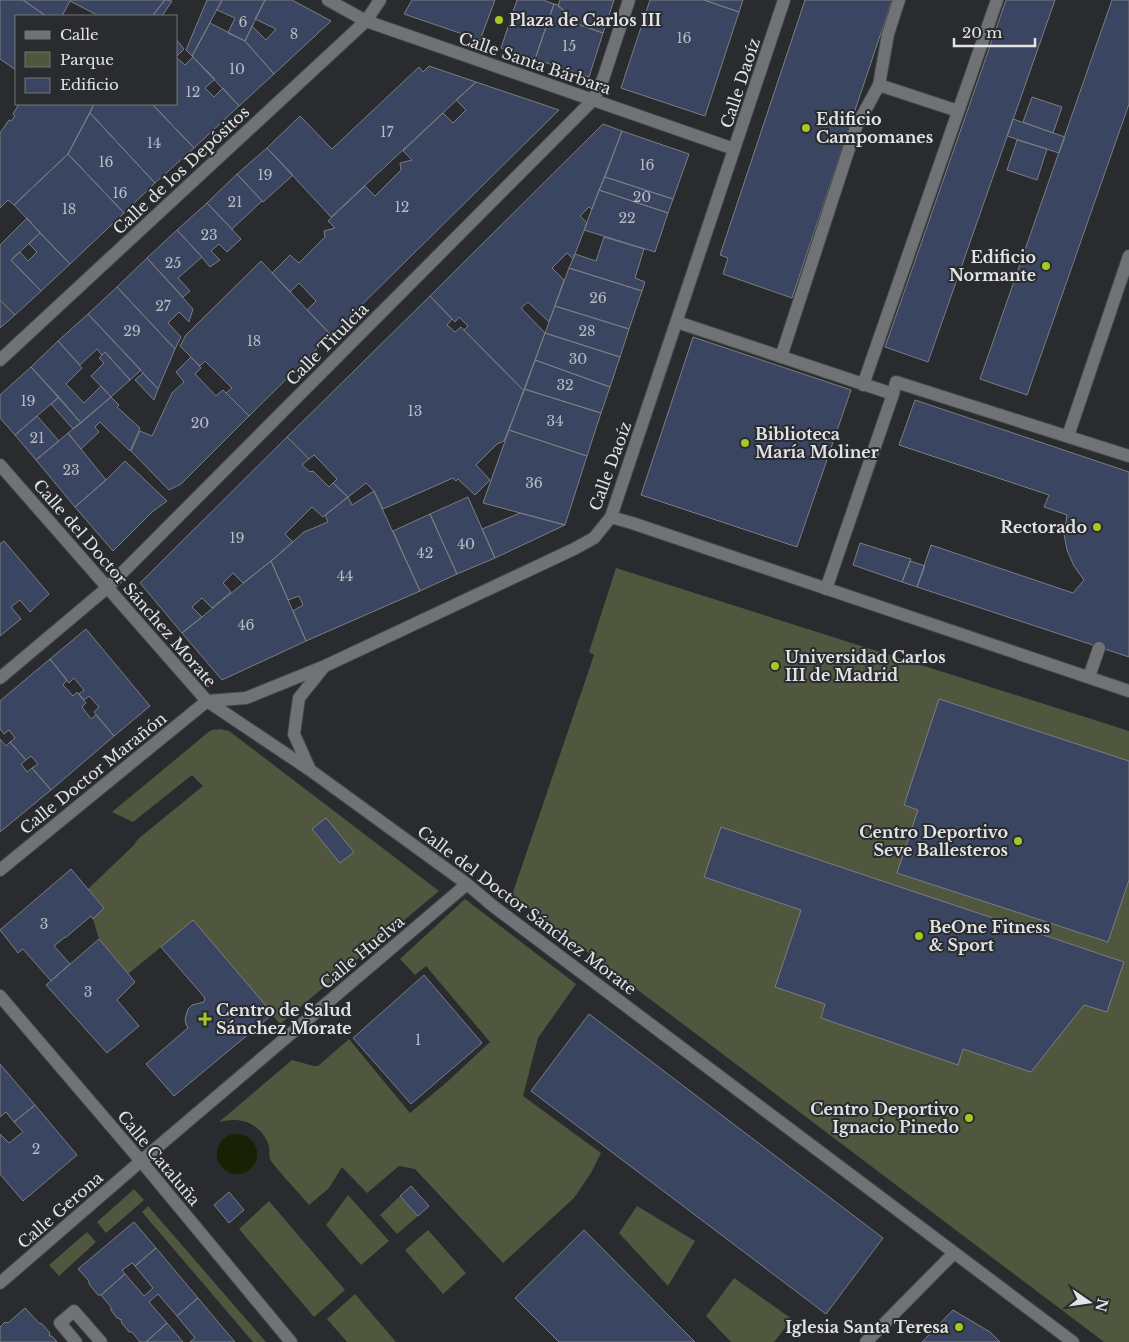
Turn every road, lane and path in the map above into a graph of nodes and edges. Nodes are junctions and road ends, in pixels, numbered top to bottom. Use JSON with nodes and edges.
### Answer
{"nodes":[{"id":1,"x":328,"y":0,"type":"edge"},
{"id":2,"x":380,"y":0,"type":"edge"},
{"id":3,"x":629,"y":0,"type":"edge"},
{"id":4,"x":784,"y":0,"type":"edge"},
{"id":5,"x":899,"y":0,"type":"edge"},
{"id":6,"x":997,"y":0,"type":"edge"},
{"id":7,"x":366,"y":21,"type":"junction"},
{"id":8,"x":879,"y":85,"type":"junction"},
{"id":9,"x":593,"y":100,"type":"junction"},
{"id":10,"x":958,"y":111,"type":"junction"},
{"id":11,"x":734,"y":150,"type":"junction"},
{"id":12,"x":1129,"y":256,"type":"edge"},
{"id":13,"x":677,"y":322,"type":"junction"},
{"id":14,"x":781,"y":357,"type":"junction"},
{"id":15,"x":0,"y":360,"type":"edge"},
{"id":16,"x":863,"y":385,"type":"junction"},
{"id":17,"x":893,"y":394,"type":"junction"},
{"id":18,"x":1068,"y":436,"type":"junction"},
{"id":19,"x":1129,"y":456,"type":"edge"},
{"id":20,"x":0,"y":465,"type":"edge"},
{"id":21,"x":611,"y":517,"type":"junction"},
{"id":22,"x":107,"y":588,"type":"junction"},
{"id":23,"x":826,"y":589,"type":"junction"},
{"id":24,"x":1099,"y":648,"type":"dead end"},
{"id":25,"x":325,"y":666,"type":"junction"},
{"id":26,"x":1089,"y":677,"type":"junction"},
{"id":27,"x":0,"y":678,"type":"edge"},
{"id":28,"x":1129,"y":691,"type":"edge"},
{"id":29,"x":207,"y":701,"type":"junction"},
{"id":30,"x":310,"y":770,"type":"junction"},
{"id":31,"x":0,"y":870,"type":"edge"},
{"id":32,"x":467,"y":884,"type":"junction"},
{"id":33,"x":0,"y":996,"type":"edge"},
{"id":34,"x":141,"y":1161,"type":"junction"},
{"id":35,"x":954,"y":1253,"type":"junction"},
{"id":36,"x":0,"y":1283,"type":"edge"},
{"id":37,"x":76,"y":1342,"type":"edge"},
{"id":38,"x":101,"y":1342,"type":"edge"},
{"id":39,"x":290,"y":1342,"type":"edge"},
{"id":40,"x":866,"y":1342,"type":"edge"},
{"id":41,"x":1073,"y":1342,"type":"edge"}],
"edges":[{"from":1,"to":7,"type":"street","name":"Calle Santa Bárbara"},
{"from":2,"to":7,"type":"street","name":"Calle de los Depósitos"},
{"from":3,"to":9,"type":"street","name":"Calle Titulcia"},
{"from":4,"to":11,"type":"street","name":"Calle Daoíz"},
{"from":5,"to":8,"type":"street"},
{"from":6,"to":10,"type":"street"},
{"from":7,"to":9,"type":"street","name":"Calle Santa Bárbara"},
{"from":7,"to":15,"type":"street","name":"Calle de los Depósitos"},
{"from":8,"to":10,"type":"street"},
{"from":8,"to":14,"type":"street"},
{"from":9,"to":11,"type":"street","name":"Calle Santa Bárbara"},
{"from":9,"to":22,"type":"street","name":"Calle Titulcia"},
{"from":10,"to":16,"type":"street"},
{"from":11,"to":13,"type":"street","name":"Calle Daoíz"},
{"from":12,"to":18,"type":"street"},
{"from":13,"to":14,"type":"street"},
{"from":13,"to":21,"type":"street","name":"Calle Daoíz"},
{"from":14,"to":16,"type":"street"},
{"from":16,"to":17,"type":"street"},
{"from":17,"to":18,"type":"street"},
{"from":17,"to":23,"type":"street"},
{"from":18,"to":19,"type":"street"},
{"from":20,"to":22,"type":"street","name":"Calle del Doctor Sánchez Morate"},
{"from":21,"to":23,"type":"street"},
{"from":21,"to":25,"type":"street","name":"Calle Daoíz"},
{"from":22,"to":27,"type":"street","name":"Calle Titulcia"},
{"from":22,"to":29,"type":"street","name":"Calle del Doctor Sánchez Morate"},
{"from":23,"to":26,"type":"street"},
{"from":24,"to":26,"type":"street"},
{"from":25,"to":29,"type":"street","name":"Calle Daoíz"},
{"from":25,"to":30,"type":"street"},
{"from":26,"to":28,"type":"street"},
{"from":29,"to":30,"type":"street","name":"Calle del Doctor Sánchez Morate"},
{"from":29,"to":31,"type":"street","name":"Calle Doctor Marañón"},
{"from":30,"to":32,"type":"street","name":"Calle del Doctor Sánchez Morate"},
{"from":32,"to":34,"type":"street","name":"Calle Huelva"},
{"from":32,"to":35,"type":"street","name":"Calle del Doctor Sánchez Morate"},
{"from":33,"to":34,"type":"street","name":"Calle Cataluña"},
{"from":34,"to":36,"type":"street","name":"Calle Gerona"},
{"from":34,"to":39,"type":"street","name":"Calle Cataluña"},
{"from":35,"to":40,"type":"street"},
{"from":35,"to":41,"type":"street","name":"Calle del Doctor Sánchez Morate"},
{"from":37,"to":38,"type":"street"}]}
